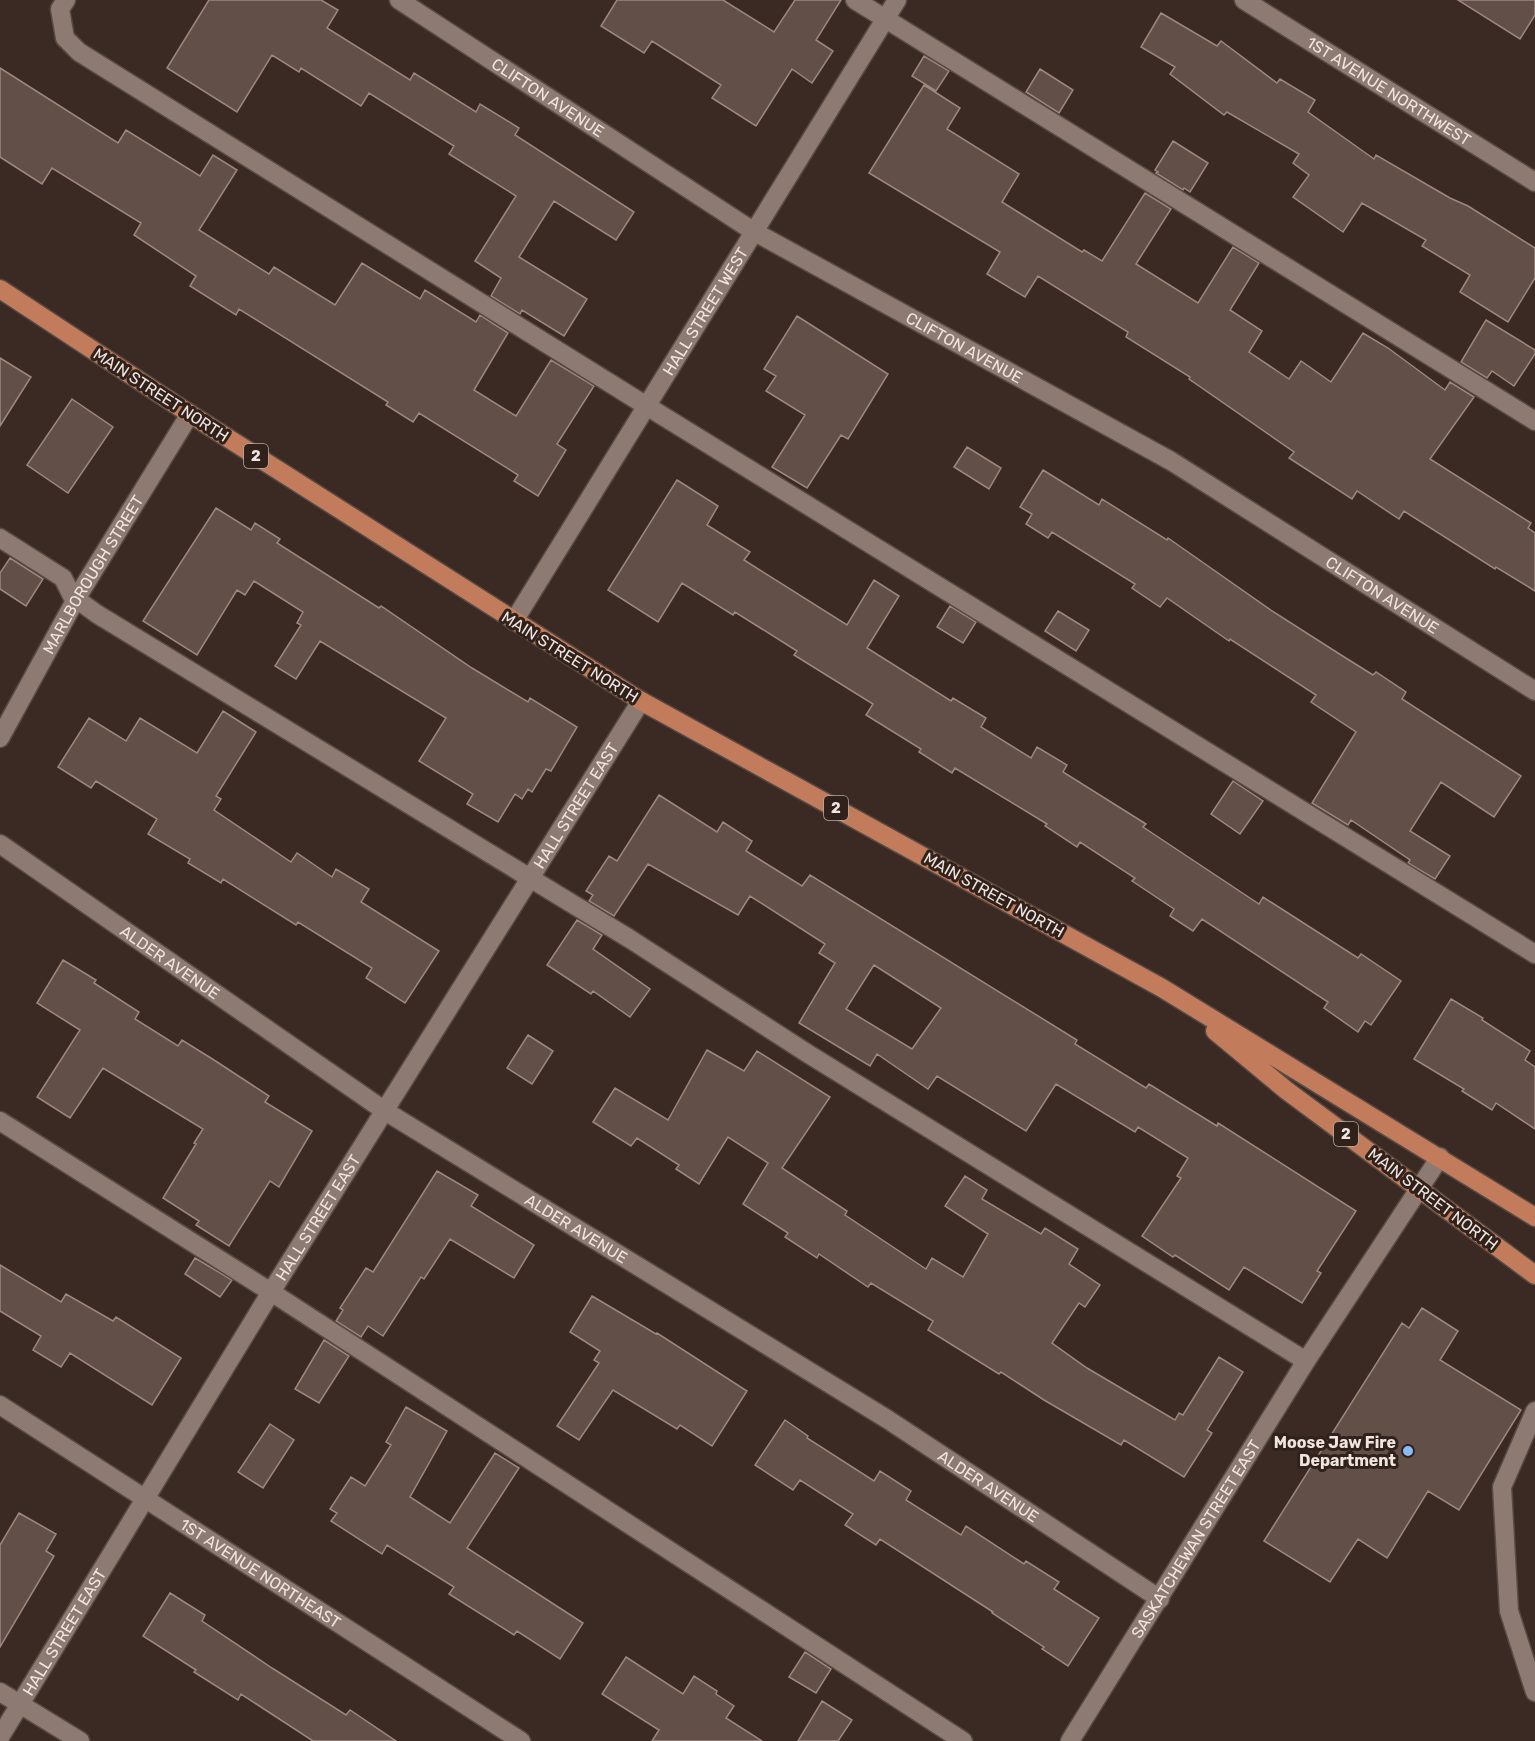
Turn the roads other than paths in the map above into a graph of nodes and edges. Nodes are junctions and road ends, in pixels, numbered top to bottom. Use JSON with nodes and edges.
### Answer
{"nodes":[{"id":1,"x":66,"y":0,"type":"edge"},
{"id":2,"x":399,"y":0,"type":"edge"},
{"id":3,"x":855,"y":0,"type":"edge"},
{"id":4,"x":897,"y":0,"type":"edge"},
{"id":5,"x":1244,"y":0,"type":"edge"},
{"id":6,"x":886,"y":20,"type":"junction"},
{"id":7,"x":1535,"y":182,"type":"edge"},
{"id":8,"x":753,"y":231,"type":"junction"},
{"id":9,"x":0,"y":290,"type":"edge"},
{"id":10,"x":645,"y":405,"type":"junction"},
{"id":11,"x":190,"y":414,"type":"junction"},
{"id":12,"x":1535,"y":421,"type":"edge"},
{"id":13,"x":0,"y":538,"type":"edge"},
{"id":14,"x":76,"y":599,"type":"junction"},
{"id":15,"x":514,"y":621,"type":"junction"},
{"id":16,"x":1535,"y":691,"type":"edge"},
{"id":17,"x":641,"y":701,"type":"junction"},
{"id":18,"x":0,"y":738,"type":"edge"},
{"id":19,"x":0,"y":844,"type":"edge"},
{"id":20,"x":530,"y":878,"type":"junction"},
{"id":21,"x":1535,"y":954,"type":"edge"},
{"id":22,"x":1162,"y":987,"type":"junction"},
{"id":23,"x":385,"y":1111,"type":"junction"},
{"id":24,"x":0,"y":1121,"type":"edge"},
{"id":25,"x":1440,"y":1157,"type":"junction"},
{"id":26,"x":1421,"y":1189,"type":"junction"},
{"id":27,"x":1535,"y":1217,"type":"edge"},
{"id":28,"x":1535,"y":1275,"type":"edge"},
{"id":29,"x":271,"y":1292,"type":"junction"},
{"id":30,"x":1306,"y":1361,"type":"junction"},
{"id":31,"x":0,"y":1405,"type":"edge"},
{"id":32,"x":1535,"y":1411,"type":"edge"},
{"id":33,"x":144,"y":1498,"type":"junction"},
{"id":34,"x":1160,"y":1599,"type":"junction"},
{"id":35,"x":0,"y":1692,"type":"edge"},
{"id":36,"x":1535,"y":1692,"type":"edge"},
{"id":37,"x":20,"y":1704,"type":"junction"},
{"id":38,"x":0,"y":1737,"type":"edge"},
{"id":39,"x":80,"y":1741,"type":"edge"},
{"id":40,"x":521,"y":1741,"type":"edge"},
{"id":41,"x":963,"y":1741,"type":"edge"},
{"id":42,"x":1070,"y":1741,"type":"edge"}],
"edges":[{"from":1,"to":10,"type":"street"},
{"from":2,"to":8,"type":"street","name":"CLIFTON AVENUE"},
{"from":3,"to":6,"type":"street"},
{"from":4,"to":6,"type":"street","name":"HALL STREET WEST"},
{"from":5,"to":7,"type":"street","name":"1ST AVENUE NORTHWEST"},
{"from":6,"to":8,"type":"street","name":"HALL STREET WEST"},
{"from":6,"to":12,"type":"street"},
{"from":8,"to":10,"type":"street","name":"HALL STREET WEST"},
{"from":8,"to":16,"type":"street","name":"CLIFTON AVENUE"},
{"from":9,"to":11,"type":"main road","name":"MAIN STREET NORTH","number":"2"},
{"from":10,"to":15,"type":"street","name":"HALL STREET WEST"},
{"from":10,"to":21,"type":"street"},
{"from":11,"to":14,"type":"street","name":"MARLBOROUGH STREET"},
{"from":11,"to":15,"type":"main road","name":"MAIN STREET NORTH","number":"2"},
{"from":13,"to":14,"type":"street"},
{"from":14,"to":18,"type":"street","name":"MARLBOROUGH STREET"},
{"from":14,"to":20,"type":"street"},
{"from":15,"to":17,"type":"main road","name":"MAIN STREET NORTH","number":"2"},
{"from":17,"to":20,"type":"street","name":"HALL STREET EAST"},
{"from":17,"to":22,"type":"main road","name":"MAIN STREET NORTH","number":"2"},
{"from":19,"to":23,"type":"street","name":"ALDER AVENUE"},
{"from":20,"to":23,"type":"street","name":"HALL STREET EAST"},
{"from":20,"to":30,"type":"street"},
{"from":22,"to":25,"type":"main road","name":"MAIN STREET NORTH","number":"2"},
{"from":22,"to":26,"type":"main road","name":"MAIN STREET NORTH","number":"2"},
{"from":23,"to":29,"type":"street","name":"HALL STREET EAST"},
{"from":23,"to":34,"type":"street","name":"ALDER AVENUE"},
{"from":24,"to":29,"type":"street"},
{"from":25,"to":26,"type":"street","name":"SASKATCHEWAN STREET EAST"},
{"from":25,"to":27,"type":"main road","name":"MAIN STREET NORTH","number":"2"},
{"from":26,"to":28,"type":"main road","name":"MAIN STREET NORTH","number":"2"},
{"from":26,"to":30,"type":"street","name":"SASKATCHEWAN STREET EAST"},
{"from":29,"to":33,"type":"street","name":"HALL STREET EAST"},
{"from":29,"to":41,"type":"street"},
{"from":30,"to":34,"type":"street","name":"SASKATCHEWAN STREET EAST"},
{"from":31,"to":33,"type":"street","name":"1ST AVENUE NORTHEAST"},
{"from":32,"to":36,"type":"street"},
{"from":33,"to":37,"type":"street","name":"HALL STREET EAST"},
{"from":33,"to":40,"type":"street","name":"1ST AVENUE NORTHEAST"},
{"from":34,"to":42,"type":"street","name":"SASKATCHEWAN STREET EAST"},
{"from":35,"to":37,"type":"street"},
{"from":37,"to":38,"type":"street","name":"HALL STREET EAST"},
{"from":37,"to":39,"type":"street"}]}
